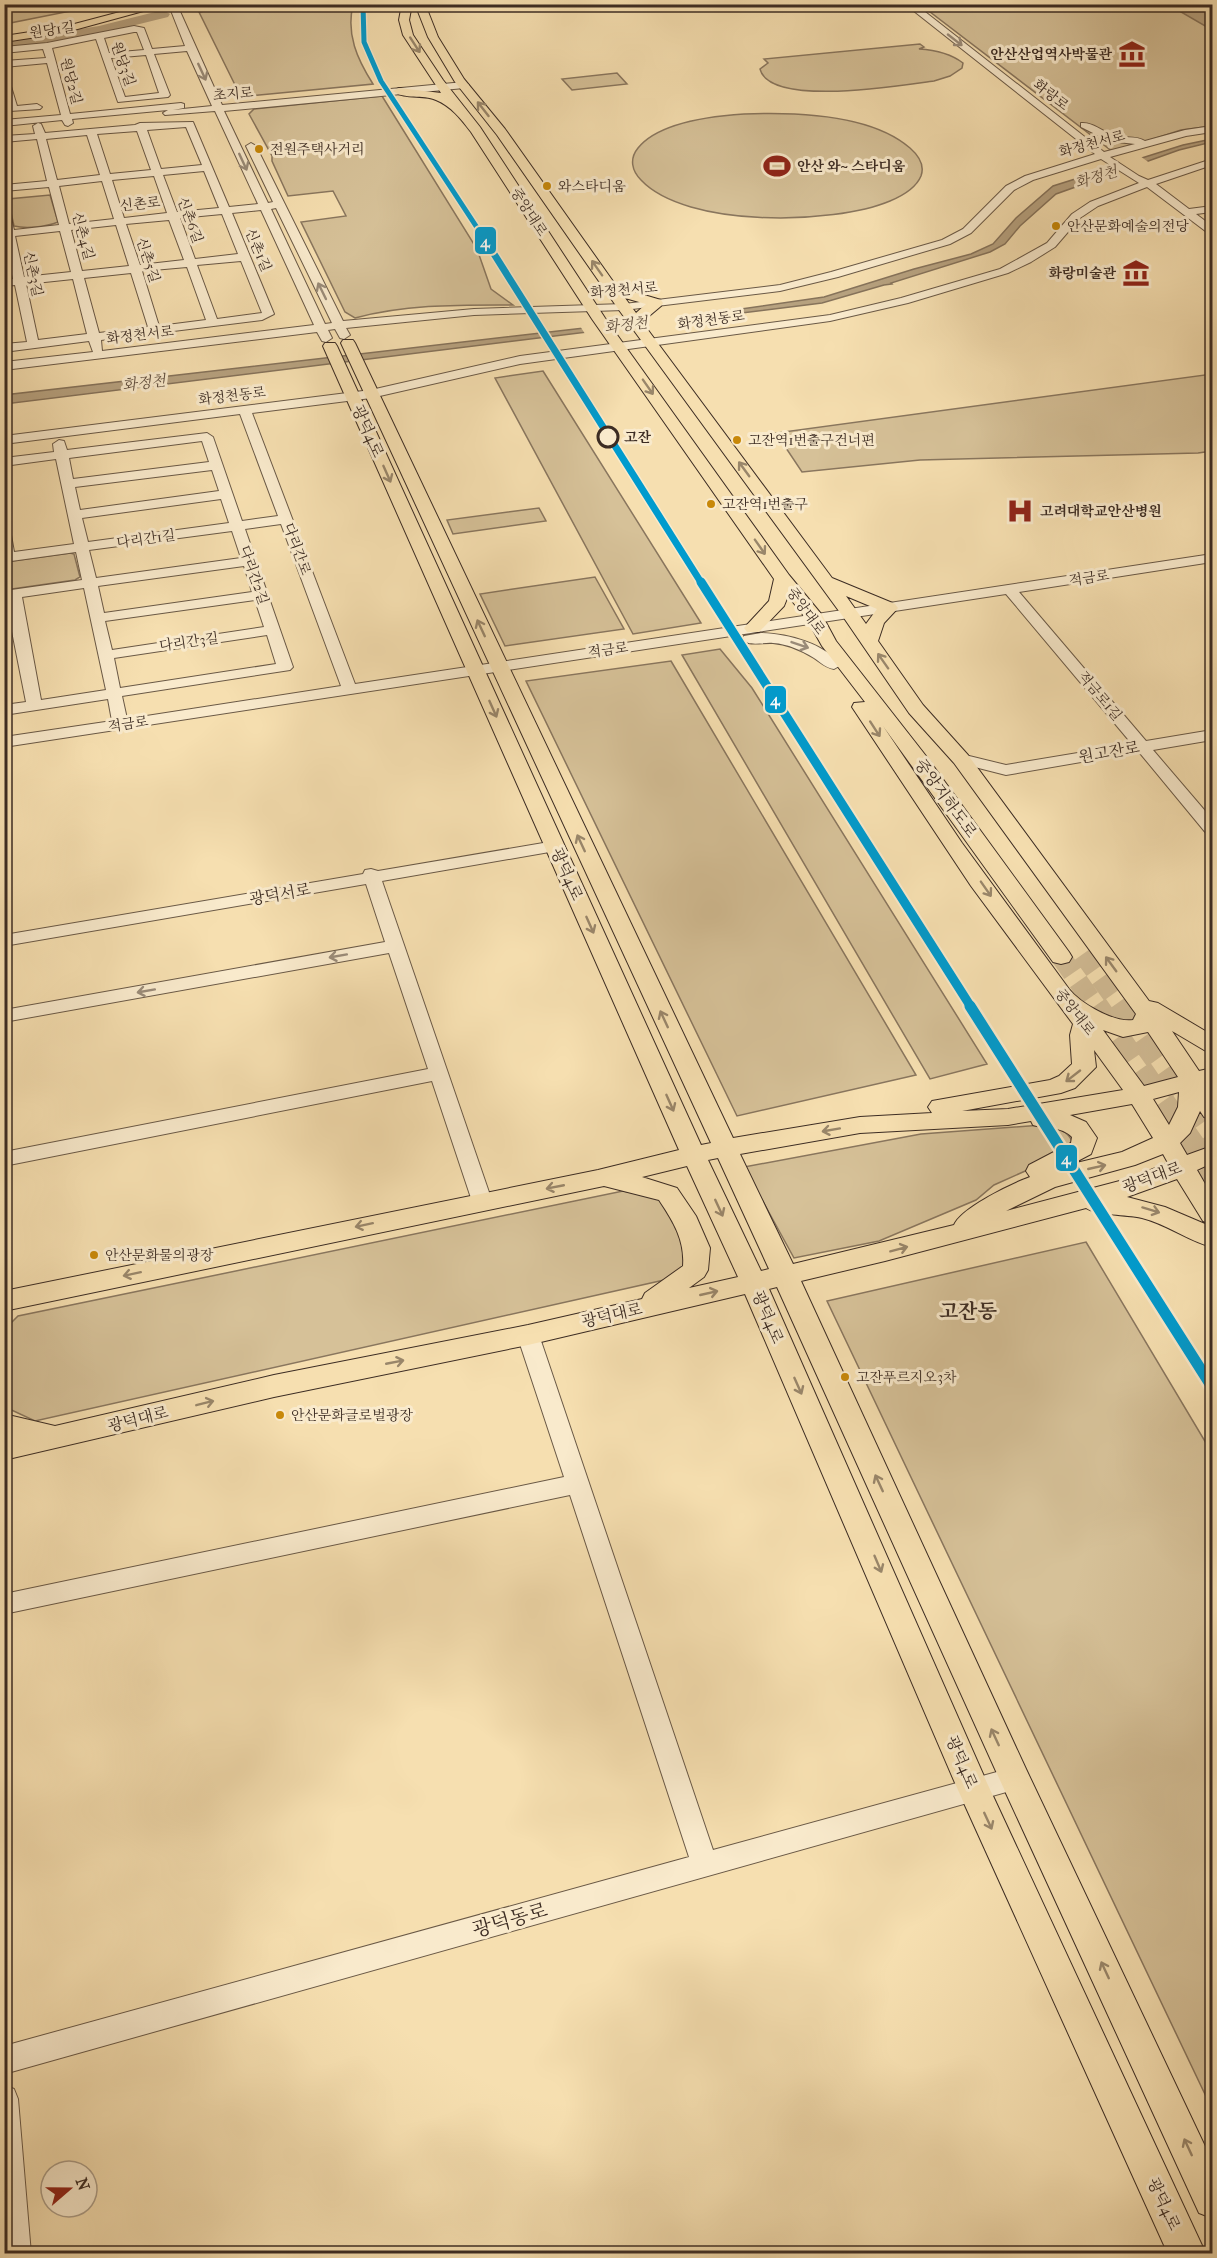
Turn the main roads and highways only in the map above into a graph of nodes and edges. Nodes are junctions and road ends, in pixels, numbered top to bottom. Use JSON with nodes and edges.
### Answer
{"nodes":[{"id":1,"x":164,"y":4,"type":"edge"},
{"id":2,"x":407,"y":4,"type":"edge"},
{"id":3,"x":423,"y":4,"type":"edge"},
{"id":4,"x":136,"y":8,"type":"edge"},
{"id":5,"x":173,"y":9,"type":"edge"},
{"id":6,"x":434,"y":13,"type":"dead end"},
{"id":7,"x":430,"y":31,"type":"junction"},
{"id":8,"x":4,"y":33,"type":"edge"},
{"id":9,"x":4,"y":39,"type":"edge"},
{"id":10,"x":429,"y":66,"type":"junction"},
{"id":11,"x":463,"y":112,"type":"junction"},
{"id":12,"x":613,"y":290,"type":"junction"},
{"id":13,"x":633,"y":314,"type":"junction"},
{"id":14,"x":348,"y":343,"type":"road end"},
{"id":15,"x":330,"y":346,"type":"road end"},
{"id":16,"x":359,"y":388,"type":"junction"},
{"id":17,"x":783,"y":579,"type":"junction"},
{"id":18,"x":826,"y":582,"type":"junction"},
{"id":19,"x":753,"y":628,"type":"road end"},
{"id":20,"x":869,"y":641,"type":"junction"},
{"id":21,"x":828,"y":642,"type":"junction"},
{"id":22,"x":916,"y":709,"type":"junction"},
{"id":23,"x":1083,"y":954,"type":"tunnel mouth"},
{"id":24,"x":1061,"y":957,"type":"tunnel mouth"},
{"id":25,"x":1051,"y":981,"type":"junction"},
{"id":26,"x":1141,"y":1007,"type":"junction"},
{"id":27,"x":1084,"y":1025,"type":"junction"},
{"id":28,"x":1212,"y":1046,"type":"edge"},
{"id":29,"x":1202,"y":1078,"type":"edge"},
{"id":30,"x":1139,"y":1095,"type":"junction"},
{"id":31,"x":1212,"y":1111,"type":"edge"},
{"id":32,"x":1008,"y":1117,"type":"junction"},
{"id":33,"x":860,"y":1125,"type":"junction"},
{"id":34,"x":1167,"y":1142,"type":"junction"},
{"id":35,"x":724,"y":1149,"type":"junction"},
{"id":36,"x":1212,"y":1154,"type":"edge"},
{"id":37,"x":694,"y":1155,"type":"junction"},
{"id":38,"x":1180,"y":1168,"type":"junction"},
{"id":39,"x":598,"y":1179,"type":"junction"},
{"id":40,"x":1011,"y":1194,"type":"junction"},
{"id":41,"x":1072,"y":1203,"type":"junction"},
{"id":42,"x":1212,"y":1215,"type":"edge"},
{"id":43,"x":951,"y":1235,"type":"junction"},
{"id":44,"x":1212,"y":1238,"type":"edge"},
{"id":45,"x":785,"y":1275,"type":"junction"},
{"id":46,"x":753,"y":1282,"type":"junction"},
{"id":47,"x":45,"y":1292,"type":"junction"},
{"id":48,"x":4,"y":1301,"type":"edge"},
{"id":49,"x":641,"y":1308,"type":"junction"},
{"id":50,"x":4,"y":1315,"type":"edge"},
{"id":51,"x":4,"y":1425,"type":"edge"},
{"id":52,"x":60,"y":1438,"type":"junction"},
{"id":53,"x":4,"y":1449,"type":"edge"},
{"id":54,"x":1212,"y":2200,"type":"edge"},
{"id":55,"x":1187,"y":2253,"type":"edge"}],
"edges":[{"from":1,"to":4,"type":"main road"},
{"from":2,"to":10,"type":"main road","name":"중앙대로","one_way":true},
{"from":3,"to":7,"type":"main road","name":"중앙대로"},
{"from":4,"to":5,"type":"main road"},
{"from":4,"to":8,"type":"main road"},
{"from":4,"to":9,"type":"main road"},
{"from":6,"to":7,"type":"main road"},
{"from":12,"to":7,"type":"main road","name":"중앙대로","one_way":true},
{"from":10,"to":11,"type":"main road","name":"중앙대로"},
{"from":10,"to":11,"type":"main road"},
{"from":11,"to":17,"type":"main road","name":"중앙대로","one_way":true},
{"from":12,"to":13,"type":"main road","name":"중앙대로"},
{"from":12,"to":13,"type":"main road"},
{"from":18,"to":13,"type":"main road","name":"중앙대로","one_way":true},
{"from":14,"to":16,"type":"main road"},
{"from":15,"to":16,"type":"main road"},
{"from":35,"to":16,"type":"main road","name":"광덕4로","one_way":true},
{"from":16,"to":37,"type":"main road","name":"광덕4로","one_way":true},
{"from":17,"to":19,"type":"main road"},
{"from":17,"to":21,"type":"main road","name":"중앙대로"},
{"from":18,"to":20,"type":"main road","name":"중앙대로"},
{"from":18,"to":20,"type":"main road"},
{"from":22,"to":20,"type":"main road","name":"중앙대로","one_way":true},
{"from":21,"to":24,"type":"main road","name":"중앙지하도로"},
{"from":21,"to":25,"type":"main road","name":"중앙대로","one_way":true},
{"from":22,"to":23,"type":"main road","name":"중앙지하도로"},
{"from":26,"to":22,"type":"main road","name":"중앙대로","one_way":true},
{"from":25,"to":26,"type":"main road"},
{"from":25,"to":27,"type":"main road","name":"중앙대로"},
{"from":26,"to":28,"type":"main road"},
{"from":26,"to":29,"type":"main road","name":"중앙대로"},
{"from":27,"to":30,"type":"main road","name":"중앙대로"},
{"from":27,"to":33,"type":"main road","one_way":true},
{"from":29,"to":30,"type":"main road"},
{"from":29,"to":31,"type":"main road","name":"중앙대로"},
{"from":29,"to":34,"type":"main road"},
{"from":30,"to":32,"type":"main road"},
{"from":30,"to":34,"type":"main road","name":"중앙대로"},
{"from":32,"to":33,"type":"main road"},
{"from":32,"to":40,"type":"main road"},
{"from":33,"to":35,"type":"main road","one_way":true},
{"from":34,"to":38,"type":"main road","name":"중앙대로"},
{"from":40,"to":34,"type":"main road","one_way":true},
{"from":35,"to":37,"type":"main road"},
{"from":35,"to":45,"type":"main road","name":"광덕4로"},
{"from":36,"to":38,"type":"main road","name":"광덕대로"},
{"from":37,"to":39,"type":"main road"},
{"from":37,"to":46,"type":"main road","name":"광덕4로","one_way":true},
{"from":38,"to":41,"type":"main road","name":"광덕대로"},
{"from":38,"to":42,"type":"main road","name":"중앙대로"},
{"from":39,"to":47,"type":"main road","one_way":true},
{"from":39,"to":49,"type":"main road"},
{"from":40,"to":43,"type":"main road"},
{"from":41,"to":43,"type":"main road","name":"광덕대로"},
{"from":41,"to":44,"type":"main road","one_way":true},
{"from":45,"to":43,"type":"main road","name":"광덕대로","one_way":true},
{"from":45,"to":46,"type":"main road","name":"광덕대로"},
{"from":54,"to":45,"type":"main road","name":"광덕4로","one_way":true},
{"from":49,"to":46,"type":"main road","name":"광덕대로","one_way":true},
{"from":46,"to":55,"type":"main road","name":"광덕4로","one_way":true},
{"from":47,"to":48,"type":"main road"},
{"from":47,"to":50,"type":"main road"},
{"from":52,"to":49,"type":"main road","name":"광덕대로","one_way":true},
{"from":51,"to":52,"type":"main road"},
{"from":52,"to":53,"type":"main road","name":"광덕대로"}]}
